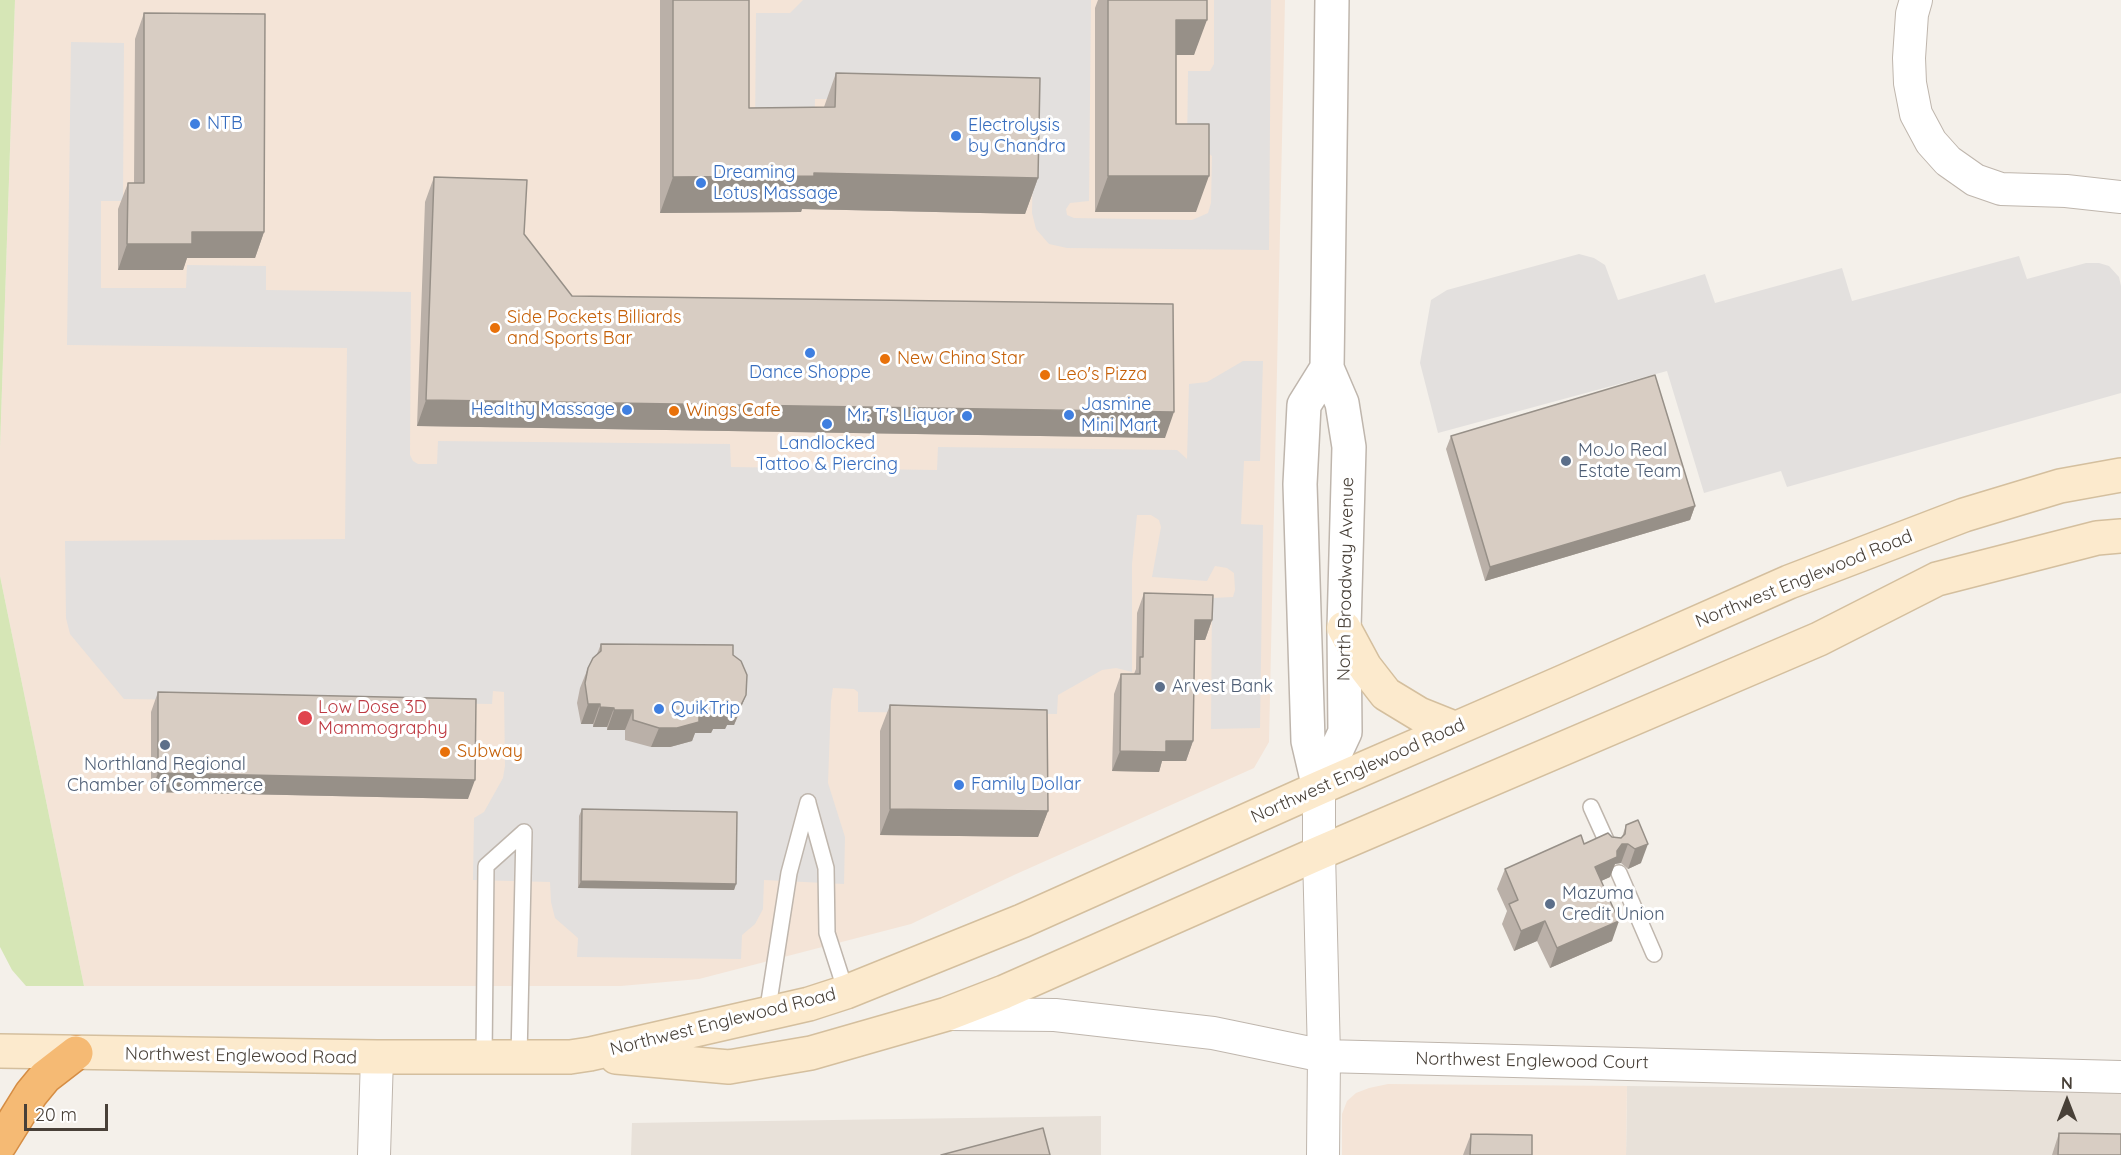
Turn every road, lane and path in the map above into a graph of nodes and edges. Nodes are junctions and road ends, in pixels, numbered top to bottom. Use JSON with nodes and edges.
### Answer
{"nodes":[{"id":1,"x":1332,"y":0,"type":"edge"},
{"id":2,"x":1916,"y":0,"type":"edge"},
{"id":3,"x":2121,"y":197,"type":"edge"},
{"id":4,"x":1327,"y":368,"type":"junction"},
{"id":5,"x":2121,"y":475,"type":"edge"},
{"id":6,"x":2121,"y":536,"type":"edge"},
{"id":7,"x":1344,"y":628,"type":"junction"},
{"id":8,"x":1454,"y":728,"type":"junction"},
{"id":9,"x":1319,"y":788,"type":"junction"},
{"id":10,"x":1591,"y":807,"type":"dead end"},
{"id":11,"x":1610,"y":849,"type":"edge"},
{"id":12,"x":1318,"y":853,"type":"junction"},
{"id":13,"x":1619,"y":873,"type":"edge"},
{"id":14,"x":1654,"y":954,"type":"dead end"},
{"id":15,"x":846,"y":992,"type":"junction"},
{"id":16,"x":767,"y":1014,"type":"junction"},
{"id":17,"x":947,"y":1014,"type":"junction"},
{"id":18,"x":0,"y":1051,"type":"edge"},
{"id":19,"x":76,"y":1053,"type":"junction"},
{"id":20,"x":590,"y":1054,"type":"junction"},
{"id":21,"x":1324,"y":1056,"type":"junction"},
{"id":22,"x":483,"y":1057,"type":"junction"},
{"id":23,"x":377,"y":1058,"type":"junction"},
{"id":24,"x":519,"y":1058,"type":"junction"},
{"id":25,"x":2121,"y":1077,"type":"edge"},
{"id":26,"x":0,"y":1144,"type":"edge"},
{"id":27,"x":374,"y":1155,"type":"edge"},
{"id":28,"x":1323,"y":1155,"type":"edge"}],
"edges":[{"from":1,"to":4,"type":"street","name":"North Broadway Avenue"},
{"from":2,"to":3,"type":"street"},
{"from":4,"to":7,"type":"street","name":"North Broadway Avenue"},
{"from":4,"to":9,"type":"street","name":"North Broadway Avenue"},
{"from":5,"to":8,"type":"main road","name":"Northwest Englewood Road"},
{"from":6,"to":12,"type":"main road","name":"Northwest Englewood Road"},
{"from":7,"to":8,"type":"main road"},
{"from":7,"to":9,"type":"street","name":"North Broadway Avenue"},
{"from":8,"to":9,"type":"main road","name":"Northwest Englewood Road"},
{"from":9,"to":12,"type":"street","name":"North Broadway Avenue"},
{"from":9,"to":15,"type":"main road","name":"Northwest Englewood Road"},
{"from":10,"to":11,"type":"lane"},
{"from":12,"to":17,"type":"main road","name":"Northwest Englewood Road"},
{"from":12,"to":21,"type":"street","name":"North Broadway Avenue"},
{"from":13,"to":14,"type":"lane"},
{"from":15,"to":16,"type":"main road","name":"Northwest Englewood Road"},
{"from":15,"to":16,"type":"lane"},
{"from":16,"to":20,"type":"main road","name":"Northwest Englewood Road"},
{"from":17,"to":20,"type":"main road","name":"Northwest Englewood Road"},
{"from":17,"to":21,"type":"street","name":"Northwest Englewood Court"},
{"from":18,"to":19,"type":"main road","name":"Northwest Englewood Road"},
{"from":19,"to":23,"type":"main road","name":"Northwest Englewood Road"},
{"from":19,"to":26,"type":"highway"},
{"from":20,"to":24,"type":"main road","name":"Northwest Englewood Road"},
{"from":21,"to":25,"type":"street","name":"Northwest Englewood Court"},
{"from":21,"to":28,"type":"street","name":"North Broadway Avenue"},
{"from":22,"to":23,"type":"main road","name":"Northwest Englewood Road"},
{"from":22,"to":24,"type":"main road","name":"Northwest Englewood Road"},
{"from":22,"to":24,"type":"lane"},
{"from":23,"to":27,"type":"street"}]}
